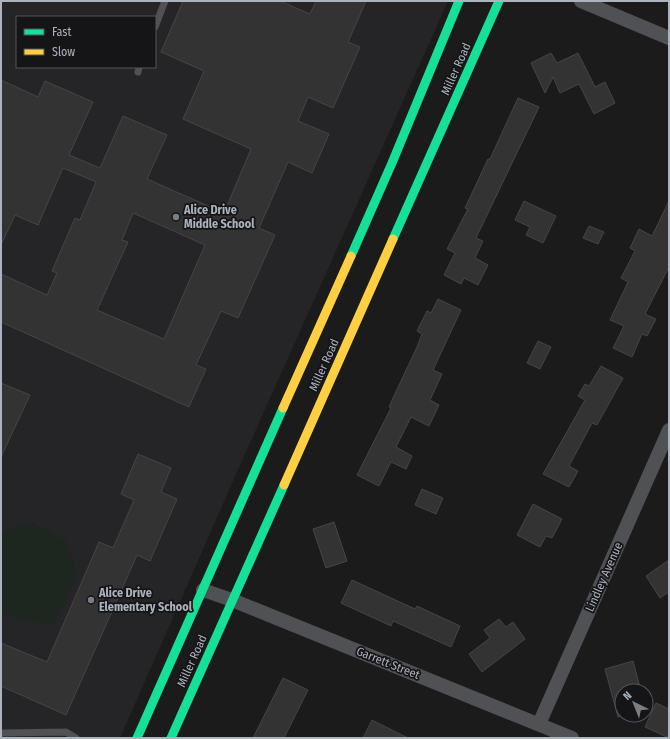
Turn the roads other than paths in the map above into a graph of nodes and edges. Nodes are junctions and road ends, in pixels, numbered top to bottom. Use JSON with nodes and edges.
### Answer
{"nodes":[{"id":1,"x":165,"y":1,"type":"edge"},
{"id":2,"x":459,"y":1,"type":"edge"},
{"id":3,"x":499,"y":1,"type":"edge"},
{"id":4,"x":581,"y":1,"type":"edge"},
{"id":5,"x":156,"y":24,"type":"edge"},
{"id":6,"x":669,"y":38,"type":"edge"},
{"id":7,"x":669,"y":430,"type":"edge"},
{"id":8,"x":663,"y":459,"type":"edge"},
{"id":9,"x":203,"y":590,"type":"junction"},
{"id":10,"x":232,"y":600,"type":"junction"},
{"id":11,"x":539,"y":724,"type":"junction"},
{"id":12,"x":1,"y":733,"type":"edge"},
{"id":13,"x":76,"y":738,"type":"edge"},
{"id":14,"x":137,"y":738,"type":"edge"},
{"id":15,"x":171,"y":738,"type":"edge"},
{"id":16,"x":572,"y":738,"type":"edge"}],
"edges":[{"from":1,"to":5,"type":"lane"},
{"from":2,"to":9,"type":"street","name":"Miller Road"},
{"from":3,"to":10,"type":"street","name":"Miller Road"},
{"from":4,"to":6,"type":"street"},
{"from":7,"to":8,"type":"street","name":"Lindley Avenue"},
{"from":8,"to":11,"type":"street","name":"Lindley Avenue"},
{"from":9,"to":10,"type":"street","name":"Garrett Street"},
{"from":9,"to":14,"type":"street","name":"Miller Road"},
{"from":10,"to":11,"type":"street","name":"Garrett Street"},
{"from":10,"to":15,"type":"street","name":"Miller Road"},
{"from":11,"to":16,"type":"street","name":"Garrett Street"},
{"from":12,"to":13,"type":"lane"}]}
